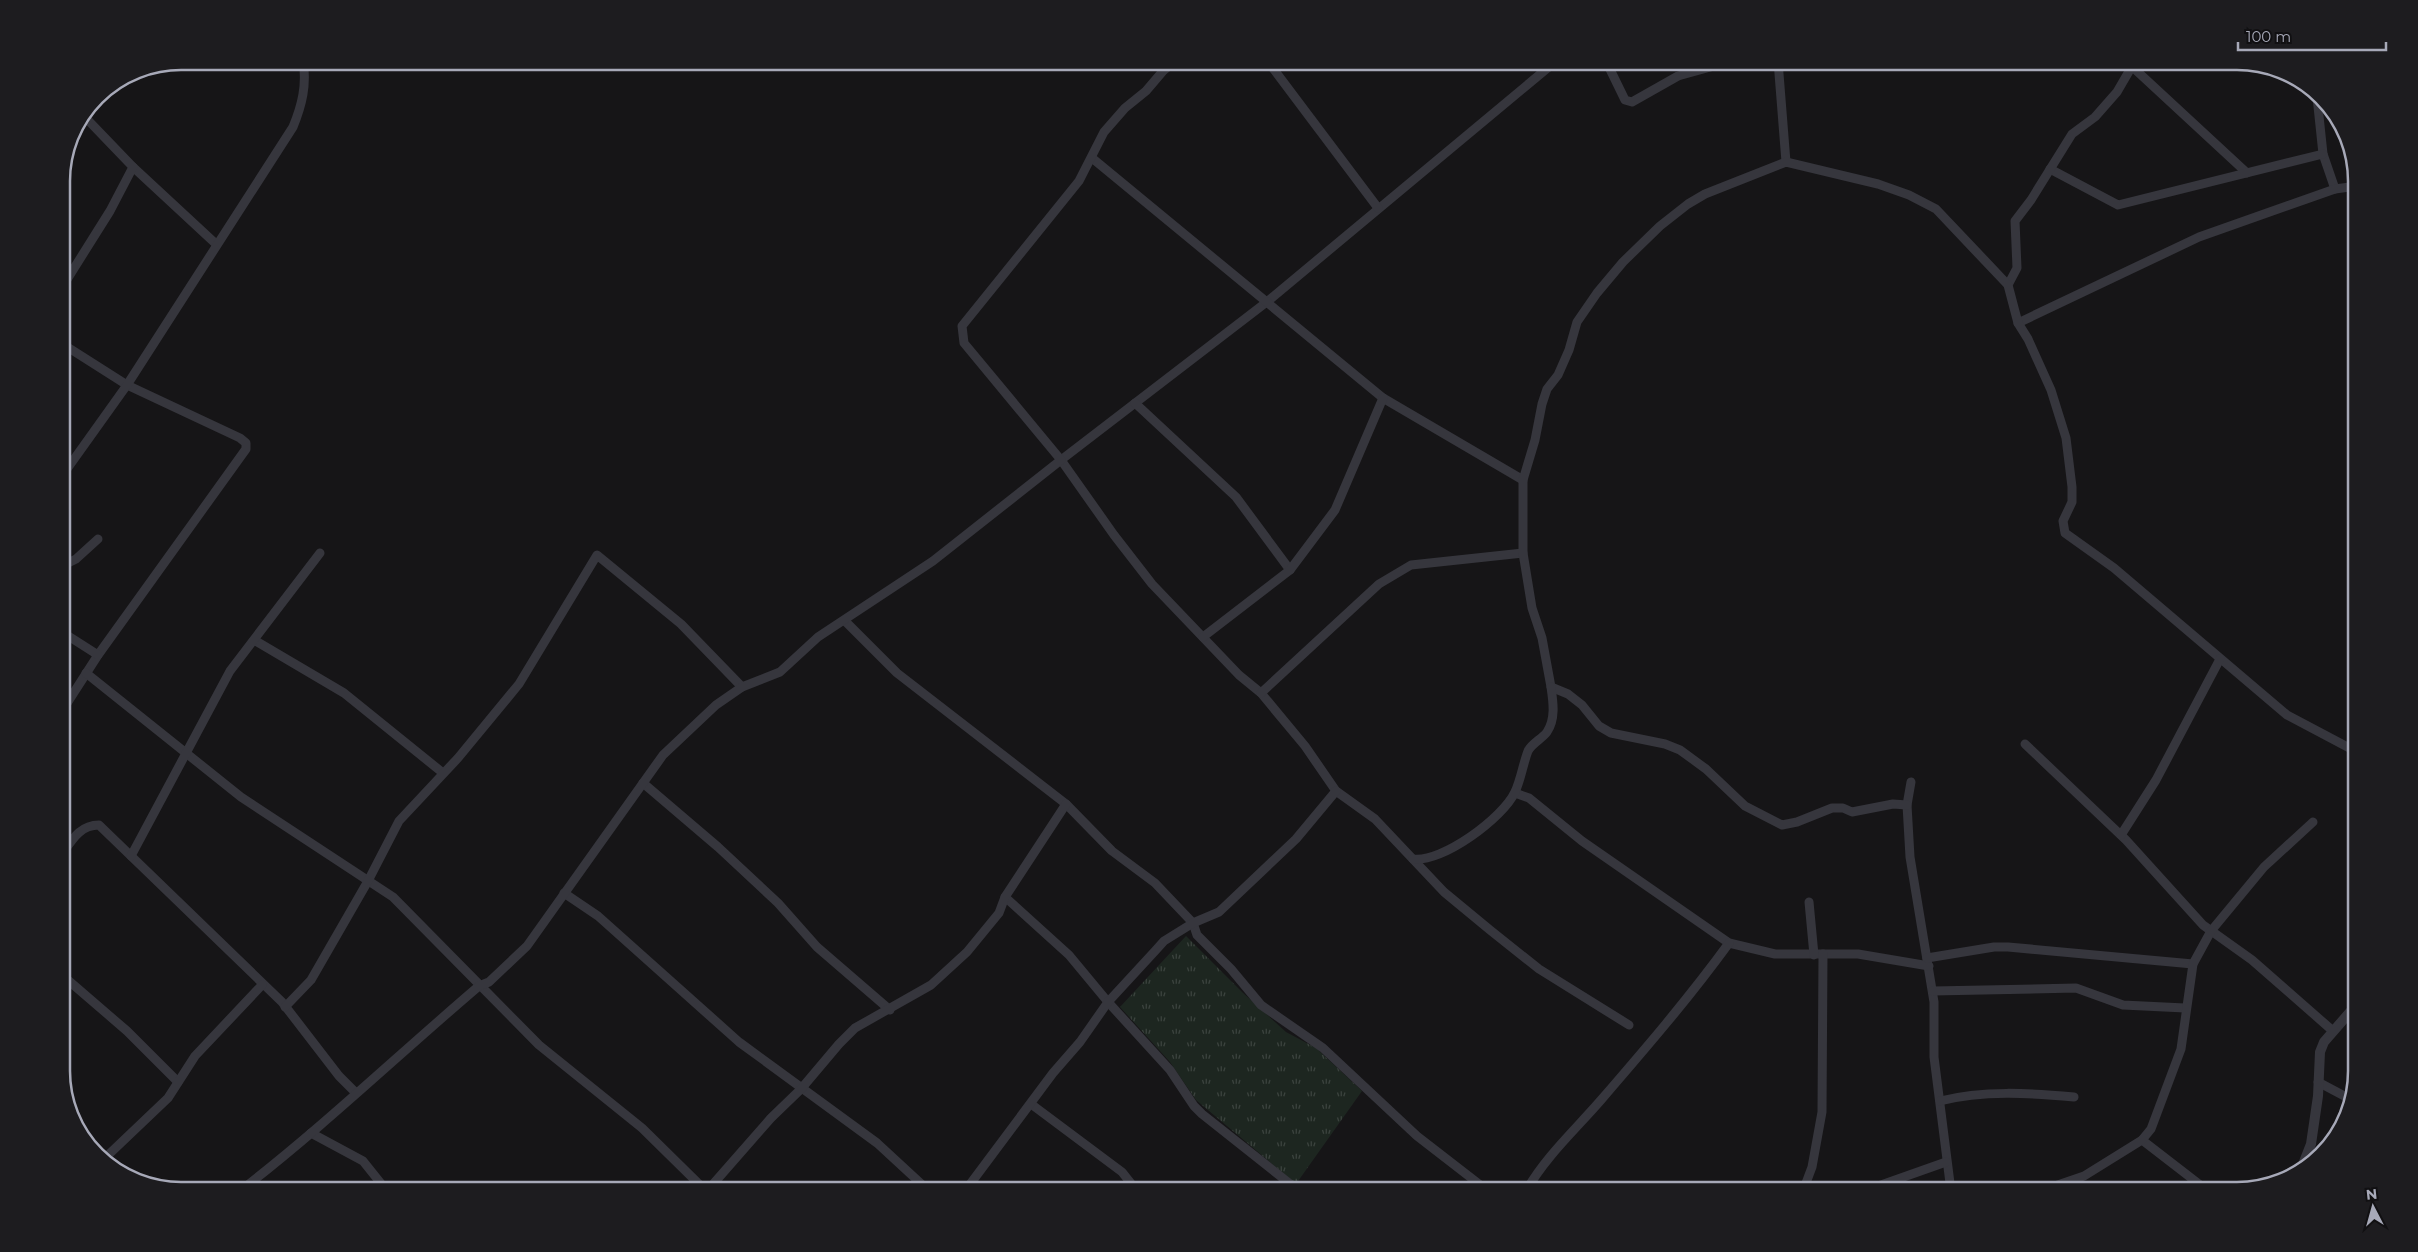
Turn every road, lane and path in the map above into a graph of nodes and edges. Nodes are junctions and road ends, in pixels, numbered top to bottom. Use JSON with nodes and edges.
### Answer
{"nodes":[{"id":1,"x":304,"y":70,"type":"edge"},
{"id":2,"x":1164,"y":70,"type":"edge"},
{"id":3,"x":1274,"y":70,"type":"edge"},
{"id":4,"x":1546,"y":70,"type":"edge"},
{"id":5,"x":1610,"y":70,"type":"edge"},
{"id":6,"x":1700,"y":70,"type":"edge"},
{"id":7,"x":1779,"y":70,"type":"edge"},
{"id":8,"x":2127,"y":70,"type":"edge"},
{"id":9,"x":2138,"y":70,"type":"edge"},
{"id":10,"x":2318,"y":106,"type":"edge"},
{"id":11,"x":88,"y":120,"type":"edge"},
{"id":12,"x":2323,"y":154,"type":"junction"},
{"id":13,"x":1092,"y":158,"type":"junction"},
{"id":14,"x":1786,"y":162,"type":"junction"},
{"id":15,"x":133,"y":167,"type":"junction"},
{"id":16,"x":2050,"y":170,"type":"junction"},
{"id":17,"x":2247,"y":173,"type":"junction"},
{"id":18,"x":2348,"y":187,"type":"edge"},
{"id":19,"x":2335,"y":189,"type":"junction"},
{"id":20,"x":1378,"y":208,"type":"junction"},
{"id":21,"x":216,"y":244,"type":"junction"},
{"id":22,"x":70,"y":276,"type":"edge"},
{"id":23,"x":2008,"y":285,"type":"junction"},
{"id":24,"x":1268,"y":300,"type":"junction"},
{"id":25,"x":2018,"y":323,"type":"junction"},
{"id":26,"x":70,"y":348,"type":"edge"},
{"id":27,"x":127,"y":385,"type":"junction"},
{"id":28,"x":1383,"y":398,"type":"junction"},
{"id":29,"x":1135,"y":403,"type":"junction"},
{"id":30,"x":1061,"y":460,"type":"junction"},
{"id":31,"x":70,"y":465,"type":"edge"},
{"id":32,"x":1522,"y":480,"type":"junction"},
{"id":33,"x":98,"y":539,"type":"dead end"},
{"id":34,"x":320,"y":553,"type":"dead end"},
{"id":35,"x":1523,"y":553,"type":"junction"},
{"id":36,"x":70,"y":562,"type":"edge"},
{"id":37,"x":1290,"y":570,"type":"junction"},
{"id":38,"x":845,"y":621,"type":"junction"},
{"id":39,"x":70,"y":637,"type":"edge"},
{"id":40,"x":1203,"y":637,"type":"junction"},
{"id":41,"x":254,"y":640,"type":"junction"},
{"id":42,"x":98,"y":655,"type":"junction"},
{"id":43,"x":2220,"y":660,"type":"junction"},
{"id":44,"x":86,"y":672,"type":"junction"},
{"id":45,"x":742,"y":687,"type":"junction"},
{"id":46,"x":1551,"y":687,"type":"junction"},
{"id":47,"x":1262,"y":693,"type":"junction"},
{"id":48,"x":70,"y":699,"type":"edge"},
{"id":49,"x":2025,"y":744,"type":"dead end"},
{"id":50,"x":2348,"y":747,"type":"edge"},
{"id":51,"x":187,"y":754,"type":"junction"},
{"id":52,"x":442,"y":773,"type":"junction"},
{"id":53,"x":1911,"y":782,"type":"dead end"},
{"id":54,"x":643,"y":783,"type":"junction"},
{"id":55,"x":1336,"y":791,"type":"junction"},
{"id":56,"x":1515,"y":793,"type":"junction"},
{"id":57,"x":1066,"y":804,"type":"junction"},
{"id":58,"x":1907,"y":805,"type":"junction"},
{"id":59,"x":2312,"y":822,"type":"dead end"},
{"id":60,"x":2121,"y":835,"type":"junction"},
{"id":61,"x":70,"y":844,"type":"edge"},
{"id":62,"x":131,"y":856,"type":"junction"},
{"id":63,"x":1413,"y":859,"type":"junction"},
{"id":64,"x":368,"y":881,"type":"junction"},
{"id":65,"x":564,"y":893,"type":"junction"},
{"id":66,"x":1006,"y":898,"type":"junction"},
{"id":67,"x":1809,"y":902,"type":"dead end"},
{"id":68,"x":1192,"y":923,"type":"junction"},
{"id":69,"x":2211,"y":931,"type":"junction"},
{"id":70,"x":1729,"y":943,"type":"junction"},
{"id":71,"x":1818,"y":955,"type":"junction"},
{"id":72,"x":1928,"y":962,"type":"junction"},
{"id":73,"x":2193,"y":964,"type":"junction"},
{"id":74,"x":70,"y":982,"type":"edge"},
{"id":75,"x":262,"y":985,"type":"junction"},
{"id":76,"x":479,"y":986,"type":"junction"},
{"id":77,"x":1933,"y":991,"type":"junction"},
{"id":78,"x":1108,"y":1002,"type":"junction"},
{"id":79,"x":286,"y":1007,"type":"junction"},
{"id":80,"x":2185,"y":1008,"type":"junction"},
{"id":81,"x":890,"y":1010,"type":"junction"},
{"id":82,"x":2348,"y":1014,"type":"edge"},
{"id":83,"x":1629,"y":1026,"type":"dead end"},
{"id":84,"x":2333,"y":1031,"type":"junction"},
{"id":85,"x":178,"y":1082,"type":"junction"},
{"id":86,"x":2318,"y":1082,"type":"junction"},
{"id":87,"x":801,"y":1089,"type":"junction"},
{"id":88,"x":356,"y":1093,"type":"junction"},
{"id":89,"x":2345,"y":1096,"type":"edge"},
{"id":90,"x":2074,"y":1097,"type":"dead end"},
{"id":91,"x":1940,"y":1101,"type":"junction"},
{"id":92,"x":1031,"y":1104,"type":"junction"},
{"id":93,"x":311,"y":1133,"type":"junction"},
{"id":94,"x":2142,"y":1140,"type":"junction"},
{"id":95,"x":109,"y":1155,"type":"edge"},
{"id":96,"x":2306,"y":1157,"type":"edge"},
{"id":97,"x":1946,"y":1162,"type":"junction"},
{"id":98,"x":716,"y":1181,"type":"edge"},
{"id":99,"x":251,"y":1182,"type":"edge"},
{"id":100,"x":380,"y":1182,"type":"edge"},
{"id":101,"x":698,"y":1182,"type":"edge"},
{"id":102,"x":919,"y":1182,"type":"edge"},
{"id":103,"x":972,"y":1182,"type":"edge"},
{"id":104,"x":1130,"y":1182,"type":"edge"},
{"id":105,"x":1288,"y":1182,"type":"edge"},
{"id":106,"x":1476,"y":1182,"type":"edge"},
{"id":107,"x":1532,"y":1182,"type":"edge"},
{"id":108,"x":1806,"y":1182,"type":"edge"},
{"id":109,"x":1889,"y":1182,"type":"edge"},
{"id":110,"x":1949,"y":1182,"type":"edge"},
{"id":111,"x":2066,"y":1182,"type":"edge"},
{"id":112,"x":2196,"y":1182,"type":"edge"}],
"edges":[{"from":1,"to":21,"type":"street"},
{"from":2,"to":13,"type":"street"},
{"from":3,"to":20,"type":"street"},
{"from":4,"to":20,"type":"street"},
{"from":5,"to":6,"type":"street"},
{"from":7,"to":14,"type":"street"},
{"from":8,"to":16,"type":"street"},
{"from":9,"to":17,"type":"street"},
{"from":10,"to":12,"type":"street"},
{"from":11,"to":15,"type":"street"},
{"from":12,"to":17,"type":"street"},
{"from":12,"to":19,"type":"street"},
{"from":13,"to":24,"type":"street"},
{"from":13,"to":30,"type":"street"},
{"from":14,"to":23,"type":"street"},
{"from":14,"to":32,"type":"street"},
{"from":15,"to":21,"type":"street"},
{"from":15,"to":22,"type":"street"},
{"from":16,"to":17,"type":"street"},
{"from":16,"to":23,"type":"street"},
{"from":18,"to":19,"type":"street"},
{"from":19,"to":25,"type":"street"},
{"from":20,"to":24,"type":"street"},
{"from":21,"to":27,"type":"street"},
{"from":23,"to":25,"type":"street"},
{"from":24,"to":28,"type":"street"},
{"from":24,"to":29,"type":"street"},
{"from":25,"to":43,"type":"street"},
{"from":26,"to":27,"type":"street"},
{"from":27,"to":31,"type":"street"},
{"from":27,"to":42,"type":"street"},
{"from":28,"to":32,"type":"street"},
{"from":28,"to":37,"type":"street"},
{"from":29,"to":30,"type":"street"},
{"from":29,"to":37,"type":"street"},
{"from":30,"to":38,"type":"street"},
{"from":30,"to":40,"type":"street"},
{"from":32,"to":35,"type":"street"},
{"from":33,"to":36,"type":"street"},
{"from":34,"to":41,"type":"street"},
{"from":35,"to":46,"type":"street"},
{"from":35,"to":47,"type":"street"},
{"from":37,"to":40,"type":"street"},
{"from":38,"to":45,"type":"street"},
{"from":38,"to":57,"type":"street"},
{"from":39,"to":42,"type":"street"},
{"from":40,"to":47,"type":"street"},
{"from":41,"to":51,"type":"street"},
{"from":41,"to":52,"type":"street"},
{"from":42,"to":44,"type":"street"},
{"from":43,"to":50,"type":"street"},
{"from":43,"to":60,"type":"street"},
{"from":44,"to":48,"type":"street"},
{"from":44,"to":51,"type":"street"},
{"from":45,"to":52,"type":"street"},
{"from":45,"to":54,"type":"street"},
{"from":46,"to":56,"type":"street"},
{"from":46,"to":58,"type":"street"},
{"from":47,"to":55,"type":"street"},
{"from":49,"to":60,"type":"street"},
{"from":51,"to":62,"type":"street"},
{"from":51,"to":64,"type":"street"},
{"from":52,"to":64,"type":"street"},
{"from":53,"to":58,"type":"street"},
{"from":54,"to":65,"type":"street"},
{"from":54,"to":81,"type":"street"},
{"from":55,"to":63,"type":"street"},
{"from":55,"to":68,"type":"street"},
{"from":56,"to":63,"type":"street"},
{"from":56,"to":70,"type":"street"},
{"from":57,"to":66,"type":"street"},
{"from":57,"to":68,"type":"street"},
{"from":58,"to":72,"type":"street"},
{"from":59,"to":69,"type":"street"},
{"from":60,"to":69,"type":"street"},
{"from":61,"to":62,"type":"street"},
{"from":62,"to":75,"type":"street"},
{"from":63,"to":83,"type":"street"},
{"from":64,"to":76,"type":"street"},
{"from":64,"to":79,"type":"street"},
{"from":65,"to":76,"type":"street"},
{"from":65,"to":87,"type":"street"},
{"from":66,"to":78,"type":"street"},
{"from":66,"to":81,"type":"street"},
{"from":67,"to":71,"type":"street"},
{"from":68,"to":78,"type":"street"},
{"from":68,"to":106,"type":"street"},
{"from":69,"to":73,"type":"street"},
{"from":69,"to":84,"type":"street"},
{"from":70,"to":71,"type":"street"},
{"from":70,"to":107,"type":"street"},
{"from":71,"to":72,"type":"street"},
{"from":71,"to":108,"type":"street"},
{"from":72,"to":73,"type":"street"},
{"from":72,"to":77,"type":"street"},
{"from":73,"to":80,"type":"street"},
{"from":74,"to":85,"type":"street"},
{"from":75,"to":79,"type":"street"},
{"from":75,"to":85,"type":"street"},
{"from":76,"to":88,"type":"street"},
{"from":76,"to":101,"type":"street"},
{"from":77,"to":80,"type":"street"},
{"from":77,"to":91,"type":"street"},
{"from":78,"to":92,"type":"street"},
{"from":78,"to":105,"type":"street"},
{"from":79,"to":88,"type":"street"},
{"from":80,"to":94,"type":"street"},
{"from":81,"to":87,"type":"street"},
{"from":82,"to":84,"type":"street"},
{"from":84,"to":86,"type":"street"},
{"from":85,"to":95,"type":"street"},
{"from":86,"to":89,"type":"street"},
{"from":86,"to":96,"type":"street"},
{"from":87,"to":98,"type":"street"},
{"from":87,"to":102,"type":"street"},
{"from":88,"to":93,"type":"street"},
{"from":90,"to":91,"type":"street"},
{"from":91,"to":97,"type":"street"},
{"from":92,"to":103,"type":"street"},
{"from":92,"to":104,"type":"street"},
{"from":93,"to":99,"type":"street"},
{"from":93,"to":100,"type":"street"},
{"from":94,"to":111,"type":"street"},
{"from":94,"to":112,"type":"street"},
{"from":97,"to":109,"type":"street"},
{"from":97,"to":110,"type":"street"}]}
